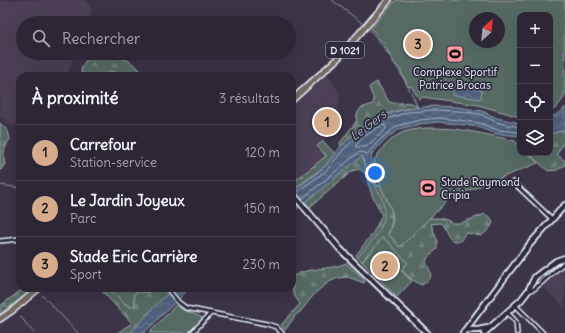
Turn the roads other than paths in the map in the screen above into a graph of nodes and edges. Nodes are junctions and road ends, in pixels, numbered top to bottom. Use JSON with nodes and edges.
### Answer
{"nodes":[{"id":1,"x":388,"y":0,"type":"edge"},
{"id":2,"x":306,"y":88,"type":"junction"},
{"id":3,"x":296,"y":93,"type":"edge"},
{"id":4,"x":296,"y":97,"type":"edge"},
{"id":5,"x":513,"y":182,"type":"dead end"},
{"id":6,"x":296,"y":198,"type":"edge"},
{"id":7,"x":565,"y":205,"type":"edge"},
{"id":8,"x":552,"y":219,"type":"junction"},
{"id":9,"x":16,"y":239,"type":"edge"},
{"id":10,"x":0,"y":241,"type":"edge"},
{"id":11,"x":565,"y":258,"type":"edge"},
{"id":12,"x":565,"y":262,"type":"edge"},
{"id":13,"x":528,"y":291,"type":"junction"},
{"id":14,"x":35,"y":292,"type":"edge"},
{"id":15,"x":170,"y":292,"type":"edge"},
{"id":16,"x":515,"y":305,"type":"junction"},
{"id":17,"x":507,"y":312,"type":"junction"},
{"id":18,"x":211,"y":313,"type":"junction"},
{"id":19,"x":0,"y":319,"type":"edge"},
{"id":20,"x":490,"y":327,"type":"junction"},
{"id":21,"x":464,"y":331,"type":"edge"},
{"id":22,"x":192,"y":333,"type":"edge"},
{"id":23,"x":282,"y":333,"type":"edge"},
{"id":24,"x":427,"y":333,"type":"edge"},
{"id":25,"x":484,"y":333,"type":"edge"},
{"id":26,"x":517,"y":333,"type":"edge"},
{"id":27,"x":543,"y":333,"type":"edge"}],
"edges":[{"from":1,"to":2,"type":"main road","number":"D 1021"},
{"from":2,"to":3,"type":"main road","number":"D 1021"},
{"from":2,"to":4,"type":"main road","number":"D 1021"},
{"from":5,"to":8,"type":"street"},
{"from":6,"to":24,"type":"street"},
{"from":7,"to":8,"type":"street"},
{"from":8,"to":21,"type":"street"},
{"from":9,"to":10,"type":"street"},
{"from":11,"to":13,"type":"street"},
{"from":12,"to":13,"type":"street"},
{"from":13,"to":16,"type":"street"},
{"from":14,"to":19,"type":"main road"},
{"from":15,"to":18,"type":"street"},
{"from":16,"to":17,"type":"street"},
{"from":16,"to":27,"type":"street"},
{"from":17,"to":20,"type":"street"},
{"from":17,"to":26,"type":"street"},
{"from":18,"to":22,"type":"street"},
{"from":18,"to":23,"type":"street"},
{"from":20,"to":21,"type":"street"},
{"from":20,"to":25,"type":"street"}]}
